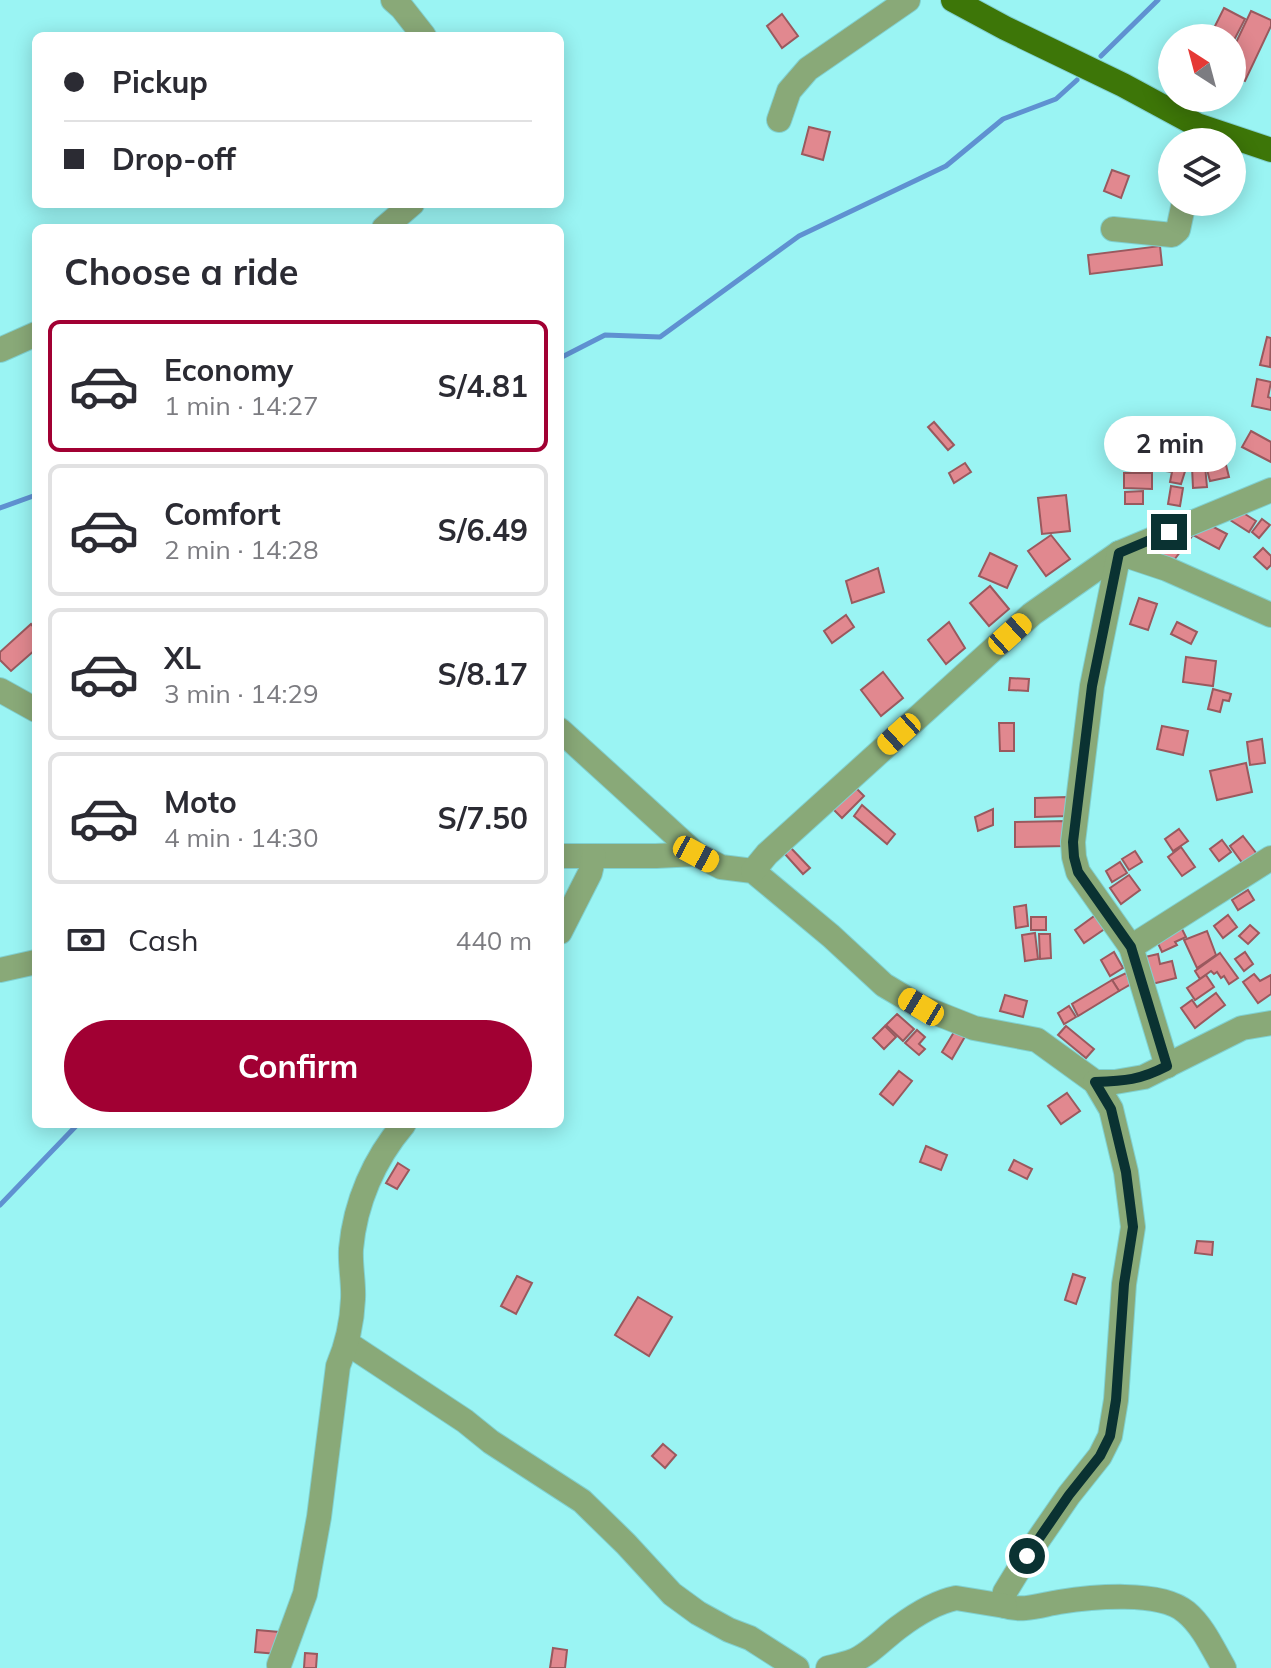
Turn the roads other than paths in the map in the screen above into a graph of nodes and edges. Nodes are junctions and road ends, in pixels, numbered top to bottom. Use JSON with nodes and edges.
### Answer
{"nodes":[{"id":1,"x":393,"y":0,"type":"edge"},
{"id":2,"x":908,"y":0,"type":"edge"},
{"id":3,"x":953,"y":0,"type":"edge"},
{"id":4,"x":421,"y":32,"type":"edge"},
{"id":5,"x":779,"y":120,"type":"dead end"},
{"id":6,"x":1188,"y":128,"type":"edge"},
{"id":7,"x":1246,"y":144,"type":"edge"},
{"id":8,"x":1271,"y":150,"type":"edge"},
{"id":9,"x":407,"y":208,"type":"edge"},
{"id":10,"x":1181,"y":216,"type":"edge"},
{"id":11,"x":389,"y":224,"type":"edge"},
{"id":12,"x":1113,"y":229,"type":"dead end"},
{"id":13,"x":32,"y":336,"type":"edge"},
{"id":14,"x":0,"y":350,"type":"edge"},
{"id":15,"x":1271,"y":490,"type":"edge"},
{"id":16,"x":1119,"y":553,"type":"junction"},
{"id":17,"x":1271,"y":615,"type":"edge"},
{"id":18,"x":0,"y":690,"type":"edge"},
{"id":19,"x":32,"y":708,"type":"edge"},
{"id":20,"x":564,"y":734,"type":"edge"},
{"id":21,"x":696,"y":854,"type":"junction"},
{"id":22,"x":564,"y":856,"type":"edge"},
{"id":23,"x":594,"y":856,"type":"junction"},
{"id":24,"x":1271,"y":858,"type":"edge"},
{"id":25,"x":753,"y":871,"type":"junction"},
{"id":26,"x":564,"y":924,"type":"edge"},
{"id":27,"x":1131,"y":947,"type":"junction"},
{"id":28,"x":32,"y":963,"type":"edge"},
{"id":29,"x":0,"y":970,"type":"edge"},
{"id":30,"x":1271,"y":1023,"type":"edge"},
{"id":31,"x":1167,"y":1066,"type":"junction"},
{"id":32,"x":1095,"y":1082,"type":"junction"},
{"id":33,"x":401,"y":1128,"type":"edge"},
{"id":34,"x":347,"y":1343,"type":"junction"},
{"id":35,"x":1005,"y":1606,"type":"junction"},
{"id":36,"x":279,"y":1665,"type":"dead end"},
{"id":37,"x":797,"y":1668,"type":"edge"},
{"id":38,"x":828,"y":1668,"type":"edge"},
{"id":39,"x":1224,"y":1668,"type":"edge"}],
"edges":[{"from":1,"to":4,"type":"street"},
{"from":2,"to":5,"type":"street"},
{"from":3,"to":6,"type":"main road"},
{"from":7,"to":8,"type":"main road"},
{"from":9,"to":11,"type":"street"},
{"from":10,"to":12,"type":"street"},
{"from":13,"to":14,"type":"street"},
{"from":15,"to":16,"type":"street"},
{"from":16,"to":17,"type":"street"},
{"from":16,"to":25,"type":"street"},
{"from":16,"to":27,"type":"street"},
{"from":18,"to":19,"type":"street"},
{"from":20,"to":21,"type":"street"},
{"from":21,"to":23,"type":"street"},
{"from":21,"to":25,"type":"street"},
{"from":22,"to":23,"type":"street"},
{"from":23,"to":26,"type":"street"},
{"from":24,"to":27,"type":"street"},
{"from":25,"to":32,"type":"street"},
{"from":27,"to":31,"type":"street"},
{"from":28,"to":29,"type":"street"},
{"from":30,"to":31,"type":"street"},
{"from":31,"to":32,"type":"street"},
{"from":32,"to":35,"type":"street"},
{"from":33,"to":34,"type":"street"},
{"from":34,"to":36,"type":"street"},
{"from":34,"to":37,"type":"street"},
{"from":35,"to":38,"type":"street"},
{"from":35,"to":39,"type":"street"}]}
